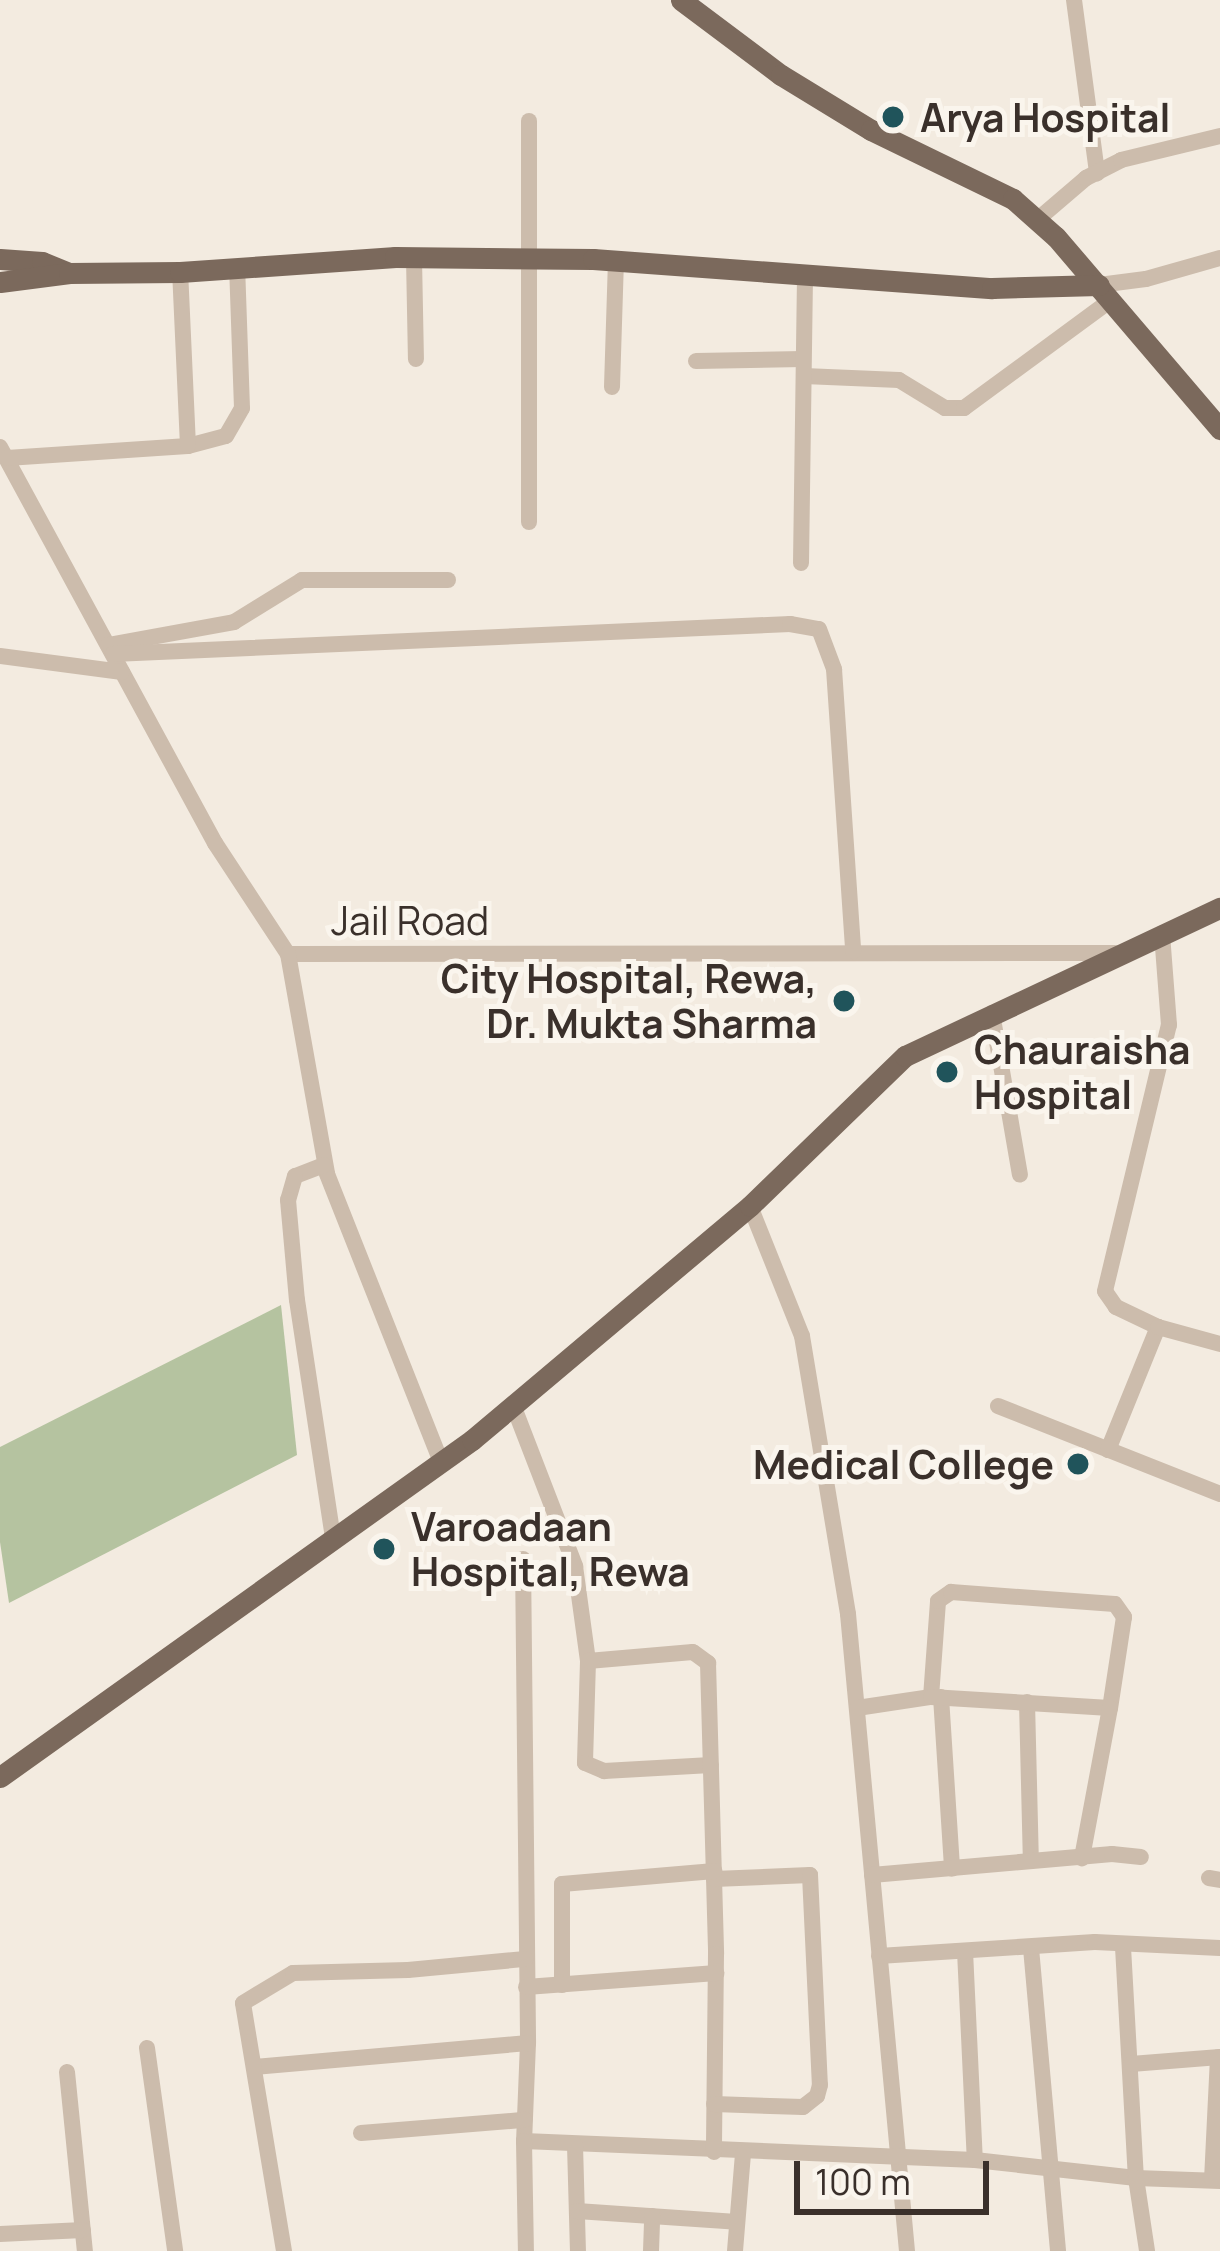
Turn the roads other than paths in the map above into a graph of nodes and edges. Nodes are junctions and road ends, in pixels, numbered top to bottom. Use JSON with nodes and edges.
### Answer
{"nodes":[{"id":1,"x":1074,"y":0,"type":"edge"},
{"id":2,"x":690,"y":3,"type":"edge"},
{"id":3,"x":529,"y":121,"type":"dead end"},
{"id":4,"x":1220,"y":136,"type":"edge"},
{"id":5,"x":1097,"y":172,"type":"junction"},
{"id":6,"x":1037,"y":220,"type":"junction"},
{"id":7,"x":414,"y":258,"type":"junction"},
{"id":8,"x":530,"y":258,"type":"junction"},
{"id":9,"x":0,"y":259,"type":"edge"},
{"id":10,"x":1220,"y":259,"type":"edge"},
{"id":11,"x":616,"y":260,"type":"junction"},
{"id":12,"x":237,"y":268,"type":"junction"},
{"id":13,"x":179,"y":272,"type":"junction"},
{"id":14,"x":69,"y":273,"type":"junction"},
{"id":15,"x":805,"y":274,"type":"junction"},
{"id":16,"x":0,"y":282,"type":"edge"},
{"id":17,"x":1105,"y":292,"type":"junction"},
{"id":18,"x":416,"y":359,"type":"dead end"},
{"id":19,"x":696,"y":361,"type":"dead end"},
{"id":20,"x":804,"y":367,"type":"junction"},
{"id":21,"x":612,"y":387,"type":"dead end"},
{"id":22,"x":1220,"y":429,"type":"edge"},
{"id":23,"x":188,"y":446,"type":"junction"},
{"id":24,"x":3,"y":452,"type":"edge"},
{"id":25,"x":529,"y":522,"type":"dead end"},
{"id":26,"x":801,"y":563,"type":"dead end"},
{"id":27,"x":448,"y":580,"type":"dead end"},
{"id":28,"x":110,"y":650,"type":"junction"},
{"id":29,"x":0,"y":656,"type":"edge"},
{"id":30,"x":122,"y":673,"type":"junction"},
{"id":31,"x":1220,"y":908,"type":"edge"},
{"id":32,"x":1162,"y":933,"type":"junction"},
{"id":33,"x":853,"y":951,"type":"junction"},
{"id":34,"x":1115,"y":953,"type":"junction"},
{"id":35,"x":288,"y":954,"type":"junction"},
{"id":36,"x":992,"y":1013,"type":"junction"},
{"id":37,"x":324,"y":1165,"type":"junction"},
{"id":38,"x":1020,"y":1174,"type":"dead end"},
{"id":39,"x":750,"y":1206,"type":"junction"},
{"id":40,"x":1157,"y":1327,"type":"junction"},
{"id":41,"x":1220,"y":1344,"type":"edge"},
{"id":42,"x":513,"y":1405,"type":"junction"},
{"id":43,"x":998,"y":1406,"type":"dead end"},
{"id":44,"x":1108,"y":1450,"type":"junction"},
{"id":45,"x":441,"y":1462,"type":"junction"},
{"id":46,"x":1220,"y":1494,"type":"edge"},
{"id":47,"x":333,"y":1539,"type":"junction"},
{"id":48,"x":523,"y":1559,"type":"dead end"},
{"id":49,"x":588,"y":1661,"type":"junction"},
{"id":50,"x":936,"y":1697,"type":"junction"},
{"id":51,"x":1027,"y":1702,"type":"junction"},
{"id":52,"x":857,"y":1708,"type":"junction"},
{"id":53,"x":1110,"y":1708,"type":"junction"},
{"id":54,"x":711,"y":1765,"type":"junction"},
{"id":55,"x":0,"y":1778,"type":"edge"},
{"id":56,"x":1141,"y":1857,"type":"dead end"},
{"id":57,"x":1082,"y":1858,"type":"junction"},
{"id":58,"x":1031,"y":1861,"type":"junction"},
{"id":59,"x":952,"y":1869,"type":"junction"},
{"id":60,"x":714,"y":1875,"type":"junction"},
{"id":61,"x":872,"y":1875,"type":"junction"},
{"id":62,"x":1123,"y":1947,"type":"junction"},
{"id":63,"x":1031,"y":1948,"type":"junction"},
{"id":64,"x":1220,"y":1948,"type":"edge"},
{"id":65,"x":964,"y":1952,"type":"junction"},
{"id":66,"x":879,"y":1956,"type":"junction"},
{"id":67,"x":525,"y":1959,"type":"junction"},
{"id":68,"x":716,"y":1973,"type":"junction"},
{"id":69,"x":562,"y":1985,"type":"junction"},
{"id":70,"x":526,"y":1988,"type":"junction"},
{"id":71,"x":528,"y":2043,"type":"junction"},
{"id":72,"x":148,"y":2048,"type":"dead end"},
{"id":73,"x":1219,"y":2057,"type":"edge"},
{"id":74,"x":1131,"y":2064,"type":"junction"},
{"id":75,"x":254,"y":2067,"type":"junction"},
{"id":76,"x":67,"y":2072,"type":"dead end"},
{"id":77,"x":714,"y":2104,"type":"junction"},
{"id":78,"x":524,"y":2120,"type":"junction"},
{"id":79,"x":1218,"y":2120,"type":"edge"},
{"id":80,"x":361,"y":2133,"type":"dead end"},
{"id":81,"x":524,"y":2141,"type":"junction"},
{"id":82,"x":575,"y":2145,"type":"junction"},
{"id":83,"x":714,"y":2152,"type":"junction"},
{"id":84,"x":743,"y":2153,"type":"junction"},
{"id":85,"x":897,"y":2158,"type":"junction"},
{"id":86,"x":975,"y":2159,"type":"junction"},
{"id":87,"x":1046,"y":2166,"type":"junction"},
{"id":88,"x":1136,"y":2178,"type":"junction"},
{"id":89,"x":1216,"y":2181,"type":"edge"},
{"id":90,"x":577,"y":2211,"type":"junction"},
{"id":91,"x":652,"y":2216,"type":"junction"},
{"id":92,"x":736,"y":2222,"type":"junction"},
{"id":93,"x":83,"y":2230,"type":"junction"},
{"id":94,"x":0,"y":2234,"type":"edge"},
{"id":95,"x":85,"y":2251,"type":"edge"},
{"id":96,"x":176,"y":2251,"type":"edge"},
{"id":97,"x":284,"y":2251,"type":"edge"},
{"id":98,"x":526,"y":2251,"type":"edge"},
{"id":99,"x":578,"y":2251,"type":"edge"},
{"id":100,"x":651,"y":2251,"type":"edge"},
{"id":101,"x":735,"y":2251,"type":"edge"},
{"id":102,"x":907,"y":2251,"type":"edge"},
{"id":103,"x":1058,"y":2251,"type":"edge"},
{"id":104,"x":1147,"y":2251,"type":"edge"}],
"edges":[{"from":1,"to":5,"type":"street"},
{"from":2,"to":6,"type":"main road"},
{"from":3,"to":8,"type":"street"},
{"from":4,"to":5,"type":"street"},
{"from":5,"to":6,"type":"street"},
{"from":6,"to":17,"type":"main road"},
{"from":7,"to":8,"type":"main road"},
{"from":7,"to":12,"type":"main road"},
{"from":7,"to":18,"type":"street"},
{"from":8,"to":11,"type":"main road"},
{"from":8,"to":25,"type":"street"},
{"from":9,"to":14,"type":"main road"},
{"from":10,"to":17,"type":"street"},
{"from":11,"to":15,"type":"main road"},
{"from":11,"to":21,"type":"street"},
{"from":12,"to":13,"type":"main road"},
{"from":12,"to":23,"type":"street"},
{"from":13,"to":14,"type":"main road"},
{"from":13,"to":23,"type":"street"},
{"from":14,"to":16,"type":"main road"},
{"from":15,"to":17,"type":"main road"},
{"from":15,"to":20,"type":"street"},
{"from":17,"to":20,"type":"street"},
{"from":17,"to":22,"type":"main road"},
{"from":19,"to":20,"type":"street"},
{"from":20,"to":26,"type":"street"},
{"from":23,"to":24,"type":"street"},
{"from":24,"to":28,"type":"street","name":"Jail Road"},
{"from":27,"to":28,"type":"street"},
{"from":28,"to":30,"type":"street","name":"Jail Road"},
{"from":28,"to":33,"type":"street"},
{"from":29,"to":30,"type":"street"},
{"from":30,"to":35,"type":"street","name":"Jail Road"},
{"from":31,"to":32,"type":"main road"},
{"from":32,"to":34,"type":"main road"},
{"from":32,"to":40,"type":"street"},
{"from":33,"to":34,"type":"street","name":"Jail Road"},
{"from":33,"to":35,"type":"street","name":"Jail Road"},
{"from":34,"to":36,"type":"main road"},
{"from":35,"to":37,"type":"street"},
{"from":36,"to":38,"type":"street"},
{"from":36,"to":39,"type":"main road"},
{"from":37,"to":45,"type":"street"},
{"from":37,"to":47,"type":"street"},
{"from":39,"to":42,"type":"main road"},
{"from":39,"to":52,"type":"street"},
{"from":40,"to":41,"type":"street"},
{"from":40,"to":44,"type":"street"},
{"from":42,"to":45,"type":"main road"},
{"from":42,"to":49,"type":"street"},
{"from":43,"to":44,"type":"street"},
{"from":44,"to":46,"type":"street"},
{"from":45,"to":47,"type":"main road"},
{"from":47,"to":55,"type":"main road"},
{"from":48,"to":67,"type":"street"},
{"from":49,"to":54,"type":"street"},
{"from":49,"to":54,"type":"street"},
{"from":50,"to":51,"type":"street"},
{"from":50,"to":52,"type":"street"},
{"from":50,"to":53,"type":"street"},
{"from":50,"to":59,"type":"street"},
{"from":51,"to":53,"type":"street"},
{"from":51,"to":58,"type":"street"},
{"from":52,"to":61,"type":"street"},
{"from":53,"to":57,"type":"street"},
{"from":54,"to":60,"type":"street"},
{"from":56,"to":57,"type":"street"},
{"from":57,"to":58,"type":"street"},
{"from":58,"to":59,"type":"street"},
{"from":59,"to":61,"type":"street"},
{"from":60,"to":68,"type":"street"},
{"from":60,"to":69,"type":"street"},
{"from":60,"to":77,"type":"street"},
{"from":61,"to":66,"type":"street"},
{"from":62,"to":63,"type":"street"},
{"from":62,"to":64,"type":"street"},
{"from":62,"to":74,"type":"street"},
{"from":63,"to":65,"type":"street"},
{"from":63,"to":87,"type":"street"},
{"from":65,"to":66,"type":"street"},
{"from":65,"to":86,"type":"street"},
{"from":66,"to":85,"type":"street"},
{"from":67,"to":70,"type":"street"},
{"from":67,"to":75,"type":"street"},
{"from":68,"to":69,"type":"street"},
{"from":68,"to":77,"type":"street"},
{"from":69,"to":70,"type":"street"},
{"from":70,"to":71,"type":"street"},
{"from":71,"to":75,"type":"street"},
{"from":71,"to":78,"type":"street"},
{"from":72,"to":96,"type":"street"},
{"from":73,"to":74,"type":"street"},
{"from":73,"to":79,"type":"street"},
{"from":74,"to":88,"type":"street"},
{"from":75,"to":97,"type":"street"},
{"from":76,"to":93,"type":"street"},
{"from":77,"to":83,"type":"street"},
{"from":78,"to":80,"type":"street"},
{"from":78,"to":81,"type":"street"},
{"from":79,"to":89,"type":"street"},
{"from":81,"to":82,"type":"street"},
{"from":81,"to":98,"type":"street"},
{"from":82,"to":83,"type":"street"},
{"from":82,"to":90,"type":"street"},
{"from":83,"to":84,"type":"street"},
{"from":84,"to":85,"type":"street"},
{"from":84,"to":92,"type":"street"},
{"from":85,"to":86,"type":"street"},
{"from":85,"to":102,"type":"street"},
{"from":86,"to":87,"type":"street"},
{"from":87,"to":88,"type":"street"},
{"from":87,"to":103,"type":"street"},
{"from":88,"to":89,"type":"street"},
{"from":88,"to":104,"type":"street"},
{"from":90,"to":91,"type":"street"},
{"from":90,"to":99,"type":"street"},
{"from":91,"to":92,"type":"street"},
{"from":91,"to":100,"type":"street"},
{"from":92,"to":101,"type":"street"},
{"from":93,"to":94,"type":"street"},
{"from":93,"to":95,"type":"street"}]}
